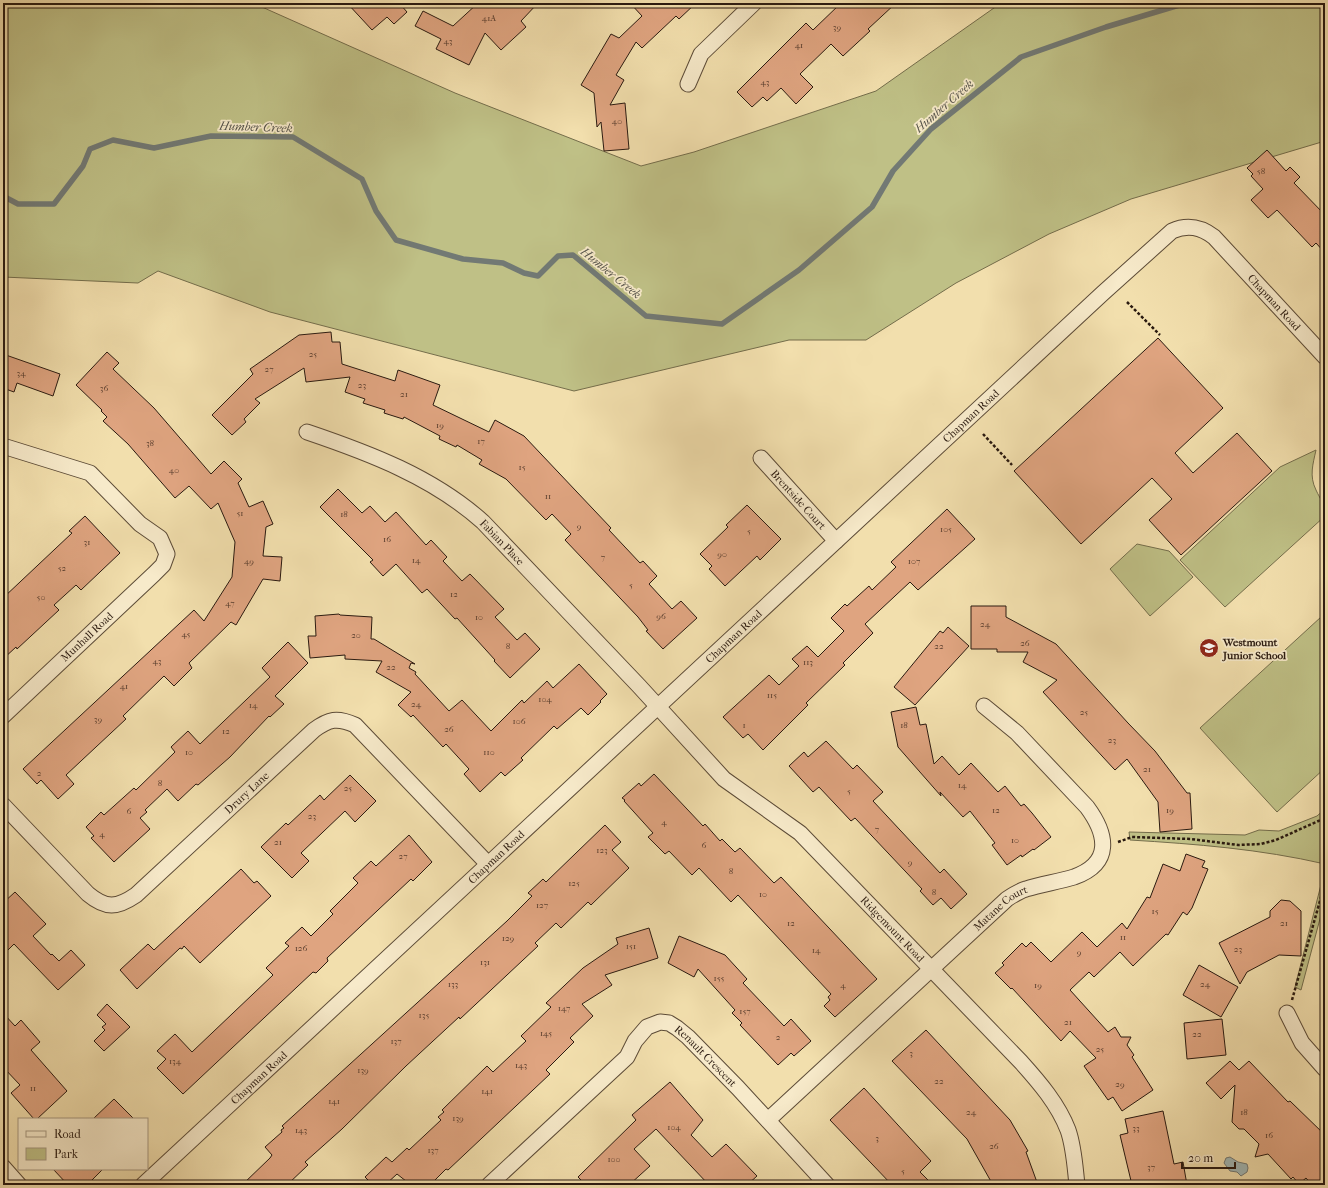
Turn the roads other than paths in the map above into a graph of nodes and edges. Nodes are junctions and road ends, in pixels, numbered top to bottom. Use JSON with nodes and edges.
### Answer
{"nodes":[{"id":1,"x":754,"y":3,"type":"edge"},
{"id":2,"x":688,"y":84,"type":"dead end"},
{"id":3,"x":1325,"y":357,"type":"edge"},
{"id":4,"x":307,"y":432,"type":"dead end"},
{"id":5,"x":3,"y":446,"type":"edge"},
{"id":6,"x":761,"y":458,"type":"dead end"},
{"id":7,"x":1325,"y":464,"type":"edge"},
{"id":8,"x":1325,"y":474,"type":"edge"},
{"id":9,"x":836,"y":541,"type":"junction"},
{"id":10,"x":984,"y":706,"type":"dead end"},
{"id":11,"x":658,"y":708,"type":"junction"},
{"id":12,"x":3,"y":716,"type":"edge"},
{"id":13,"x":3,"y":805,"type":"edge"},
{"id":14,"x":488,"y":864,"type":"junction"},
{"id":15,"x":931,"y":970,"type":"junction"},
{"id":16,"x":1287,"y":1013,"type":"road end"},
{"id":17,"x":1325,"y":1069,"type":"edge"},
{"id":18,"x":768,"y":1120,"type":"junction"},
{"id":19,"x":3,"y":1168,"type":"edge"},
{"id":20,"x":19,"y":1185,"type":"edge"},
{"id":21,"x":143,"y":1185,"type":"edge"},
{"id":22,"x":489,"y":1185,"type":"edge"},
{"id":23,"x":828,"y":1185,"type":"edge"},
{"id":24,"x":1077,"y":1185,"type":"edge"}],
"edges":[{"from":1,"to":2,"type":"street"},
{"from":3,"to":9,"type":"street","name":"Chapman Road"},
{"from":4,"to":11,"type":"street","name":"Fabian Place"},
{"from":5,"to":12,"type":"street","name":"Munhall Road"},
{"from":6,"to":9,"type":"street","name":"Brentside Court"},
{"from":7,"to":8,"type":"lane"},
{"from":9,"to":11,"type":"street","name":"Chapman Road"},
{"from":10,"to":15,"type":"street","name":"Matane Court"},
{"from":11,"to":14,"type":"street","name":"Chapman Road"},
{"from":11,"to":15,"type":"street","name":"Ridgemount Road"},
{"from":13,"to":14,"type":"street","name":"Drury Lane"},
{"from":14,"to":21,"type":"street","name":"Chapman Road"},
{"from":15,"to":18,"type":"street","name":"Matane Court"},
{"from":15,"to":24,"type":"street","name":"Ridgemount Road"},
{"from":16,"to":17,"type":"street"},
{"from":18,"to":22,"type":"street","name":"Renault Crescent"},
{"from":18,"to":23,"type":"street","name":"Renault Crescent"},
{"from":19,"to":20,"type":"street"}]}
